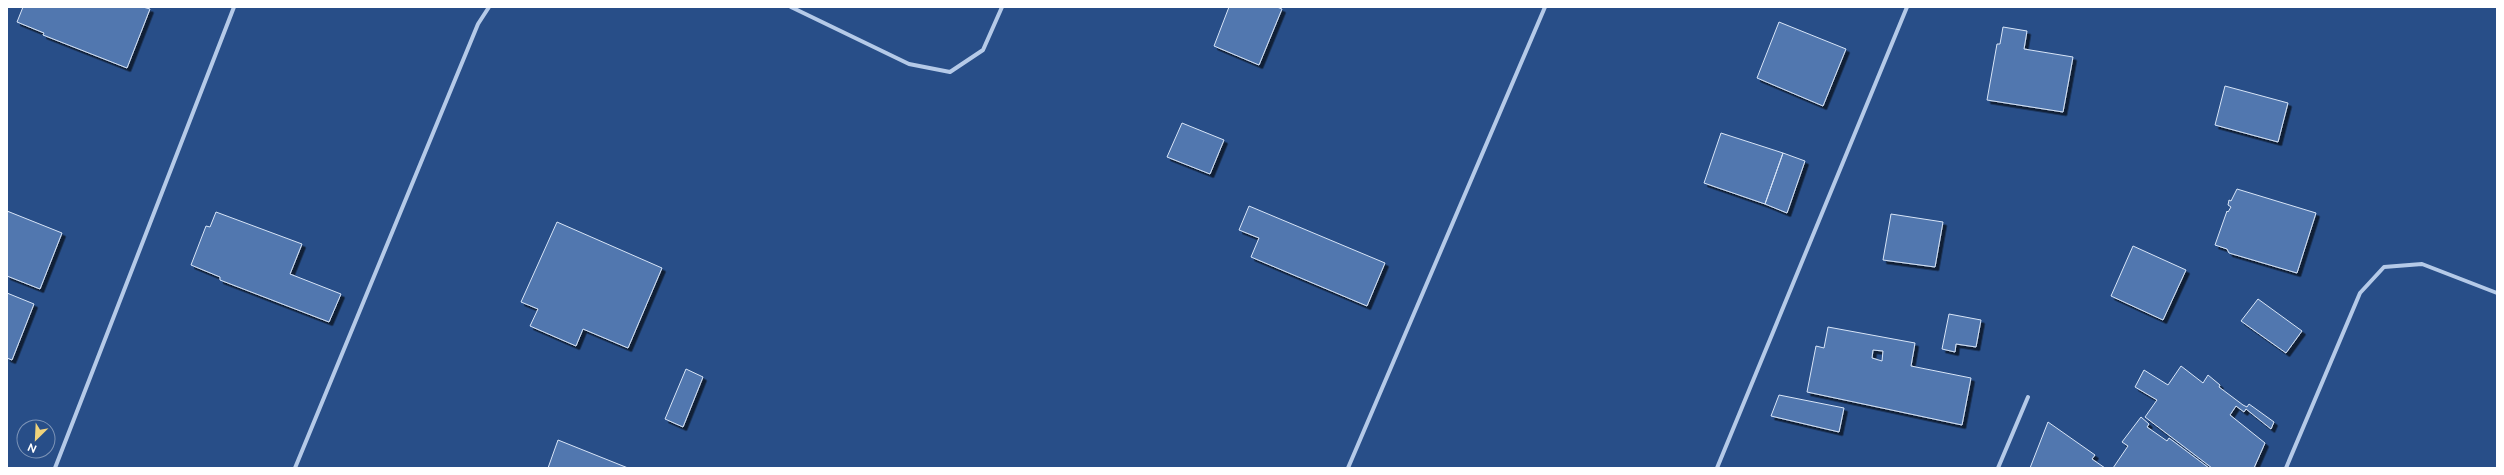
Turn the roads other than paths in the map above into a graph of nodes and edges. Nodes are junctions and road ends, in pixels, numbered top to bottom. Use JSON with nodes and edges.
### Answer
{"nodes":[{"id":1,"x":234,"y":7,"type":"edge"},
{"id":2,"x":489,"y":7,"type":"edge"},
{"id":3,"x":792,"y":7,"type":"edge"},
{"id":4,"x":1002,"y":7,"type":"edge"},
{"id":5,"x":1545,"y":7,"type":"edge"},
{"id":6,"x":1907,"y":7,"type":"edge"},
{"id":7,"x":2497,"y":293,"type":"edge"},
{"id":8,"x":2028,"y":397,"type":"dead end"},
{"id":9,"x":55,"y":468,"type":"edge"},
{"id":10,"x":295,"y":468,"type":"edge"},
{"id":11,"x":1348,"y":468,"type":"edge"},
{"id":12,"x":1717,"y":468,"type":"edge"},
{"id":13,"x":1998,"y":468,"type":"edge"},
{"id":14,"x":2286,"y":468,"type":"edge"}],
"edges":[{"from":1,"to":9,"type":"street"},
{"from":2,"to":10,"type":"street"},
{"from":3,"to":4,"type":"street"},
{"from":5,"to":11,"type":"street"},
{"from":6,"to":12,"type":"street"},
{"from":7,"to":14,"type":"street"},
{"from":8,"to":13,"type":"street"}]}
